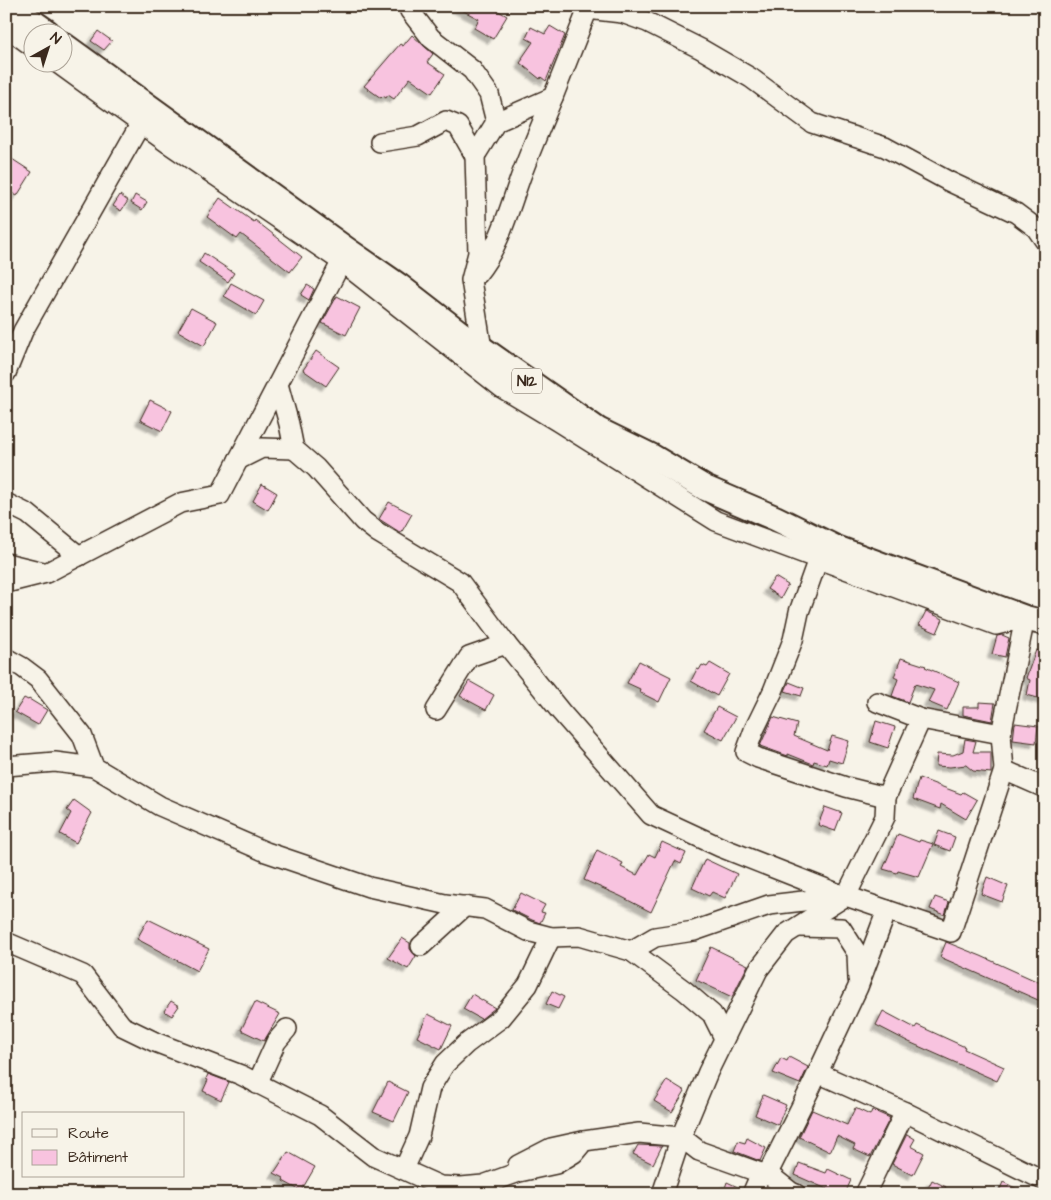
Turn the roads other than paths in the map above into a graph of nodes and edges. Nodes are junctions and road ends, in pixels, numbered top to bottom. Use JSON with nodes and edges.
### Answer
{"nodes":[{"id":1,"x":10,"y":6,"type":"edge"},
{"id":2,"x":408,"y":6,"type":"edge"},
{"id":3,"x":588,"y":8,"type":"edge"},
{"id":4,"x":33,"y":22,"type":"edge"},
{"id":5,"x":6,"y":27,"type":"edge"},
{"id":6,"x":22,"y":39,"type":"edge"},
{"id":7,"x":72,"y":52,"type":"edge"},
{"id":8,"x":70,"y":72,"type":"edge"},
{"id":9,"x":553,"y":97,"type":"junction"},
{"id":10,"x":496,"y":122,"type":"junction"},
{"id":11,"x":141,"y":124,"type":"junction"},
{"id":12,"x":380,"y":142,"type":"dead end"},
{"id":13,"x":475,"y":156,"type":"junction"},
{"id":14,"x":1045,"y":241,"type":"edge"},
{"id":15,"x":344,"y":256,"type":"junction"},
{"id":16,"x":471,"y":280,"type":"junction"},
{"id":17,"x":482,"y":348,"type":"junction"},
{"id":18,"x":6,"y":373,"type":"edge"},
{"id":19,"x":278,"y":384,"type":"junction"},
{"id":20,"x":294,"y":449,"type":"junction"},
{"id":21,"x":238,"y":460,"type":"junction"},
{"id":22,"x":6,"y":503,"type":"edge"},
{"id":23,"x":79,"y":556,"type":"junction"},
{"id":24,"x":818,"y":559,"type":"junction"},
{"id":25,"x":6,"y":564,"type":"edge"},
{"id":26,"x":46,"y":573,"type":"junction"},
{"id":27,"x":6,"y":583,"type":"edge"},
{"id":28,"x":1035,"y":620,"type":"edge"},
{"id":29,"x":506,"y":644,"type":"junction"},
{"id":30,"x":6,"y":658,"type":"edge"},
{"id":31,"x":877,"y":702,"type":"dead end"},
{"id":32,"x":436,"y":710,"type":"dead end"},
{"id":33,"x":921,"y":719,"type":"junction"},
{"id":34,"x":1001,"y":734,"type":"junction"},
{"id":35,"x":6,"y":766,"type":"edge"},
{"id":36,"x":94,"y":767,"type":"junction"},
{"id":37,"x":1004,"y":770,"type":"junction"},
{"id":38,"x":1045,"y":788,"type":"edge"},
{"id":39,"x":886,"y":797,"type":"junction"},
{"id":40,"x":846,"y":896,"type":"junction"},
{"id":41,"x":465,"y":906,"type":"junction"},
{"id":42,"x":887,"y":910,"type":"junction"},
{"id":43,"x":798,"y":927,"type":"junction"},
{"id":44,"x":551,"y":937,"type":"junction"},
{"id":45,"x":6,"y":942,"type":"edge"},
{"id":46,"x":421,"y":946,"type":"dead end"},
{"id":47,"x":631,"y":951,"type":"junction"},
{"id":48,"x":858,"y":987,"type":"junction"},
{"id":49,"x":738,"y":1011,"type":"junction"},
{"id":50,"x":712,"y":1014,"type":"junction"},
{"id":51,"x":287,"y":1029,"type":"dead end"},
{"id":52,"x":724,"y":1038,"type":"junction"},
{"id":53,"x":818,"y":1073,"type":"junction"},
{"id":54,"x":258,"y":1084,"type":"junction"},
{"id":55,"x":905,"y":1112,"type":"junction"},
{"id":56,"x":419,"y":1136,"type":"junction"},
{"id":57,"x":681,"y":1136,"type":"junction"},
{"id":58,"x":380,"y":1158,"type":"junction"},
{"id":59,"x":404,"y":1169,"type":"junction"},
{"id":60,"x":764,"y":1174,"type":"junction"},
{"id":61,"x":1045,"y":1181,"type":"edge"},
{"id":62,"x":443,"y":1190,"type":"edge"},
{"id":63,"x":662,"y":1194,"type":"edge"},
{"id":64,"x":752,"y":1194,"type":"edge"},
{"id":65,"x":796,"y":1194,"type":"edge"},
{"id":66,"x":865,"y":1194,"type":"edge"}],
"edges":[{"from":1,"to":4,"type":"main road"},
{"from":2,"to":10,"type":"street"},
{"from":3,"to":9,"type":"street"},
{"from":3,"to":14,"type":"street"},
{"from":5,"to":6,"type":"street"},
{"from":7,"to":15,"type":"main road","number":"N12"},
{"from":8,"to":11,"type":"street"},
{"from":9,"to":10,"type":"street"},
{"from":9,"to":16,"type":"street"},
{"from":10,"to":13,"type":"street"},
{"from":11,"to":15,"type":"street"},
{"from":11,"to":18,"type":"street"},
{"from":12,"to":13,"type":"street"},
{"from":13,"to":16,"type":"street"},
{"from":15,"to":17,"type":"main road","number":"N12"},
{"from":15,"to":19,"type":"street"},
{"from":15,"to":24,"type":"street"},
{"from":16,"to":17,"type":"street"},
{"from":17,"to":28,"type":"main road","number":"N12"},
{"from":19,"to":20,"type":"street"},
{"from":19,"to":21,"type":"street"},
{"from":20,"to":21,"type":"street"},
{"from":20,"to":29,"type":"street"},
{"from":21,"to":23,"type":"street"},
{"from":22,"to":23,"type":"street"},
{"from":23,"to":26,"type":"street"},
{"from":24,"to":28,"type":"street"},
{"from":24,"to":39,"type":"street"},
{"from":25,"to":26,"type":"street"},
{"from":26,"to":27,"type":"street"},
{"from":28,"to":34,"type":"street"},
{"from":29,"to":32,"type":"street"},
{"from":29,"to":40,"type":"street"},
{"from":30,"to":36,"type":"street"},
{"from":31,"to":33,"type":"street"},
{"from":33,"to":34,"type":"street"},
{"from":33,"to":39,"type":"street"},
{"from":34,"to":37,"type":"street"},
{"from":35,"to":36,"type":"street"},
{"from":36,"to":41,"type":"street"},
{"from":37,"to":38,"type":"street"},
{"from":37,"to":42,"type":"street"},
{"from":39,"to":40,"type":"street"},
{"from":40,"to":42,"type":"street"},
{"from":40,"to":43,"type":"street"},
{"from":40,"to":47,"type":"street"},
{"from":41,"to":44,"type":"street"},
{"from":41,"to":46,"type":"street"},
{"from":42,"to":48,"type":"street"},
{"from":43,"to":48,"type":"street"},
{"from":43,"to":49,"type":"street"},
{"from":44,"to":47,"type":"street"},
{"from":44,"to":56,"type":"street"},
{"from":45,"to":54,"type":"street"},
{"from":47,"to":50,"type":"street"},
{"from":48,"to":53,"type":"street"},
{"from":49,"to":50,"type":"street"},
{"from":49,"to":52,"type":"street"},
{"from":50,"to":52,"type":"street"},
{"from":51,"to":54,"type":"street"},
{"from":52,"to":57,"type":"street"},
{"from":53,"to":55,"type":"street"},
{"from":53,"to":60,"type":"street"},
{"from":54,"to":58,"type":"street"},
{"from":55,"to":61,"type":"street"},
{"from":55,"to":66,"type":"street"},
{"from":56,"to":58,"type":"street"},
{"from":56,"to":59,"type":"street"},
{"from":57,"to":60,"type":"street"},
{"from":57,"to":62,"type":"street"},
{"from":57,"to":63,"type":"street"},
{"from":58,"to":59,"type":"street"},
{"from":59,"to":62,"type":"street"},
{"from":60,"to":64,"type":"street"},
{"from":60,"to":65,"type":"street"}]}
